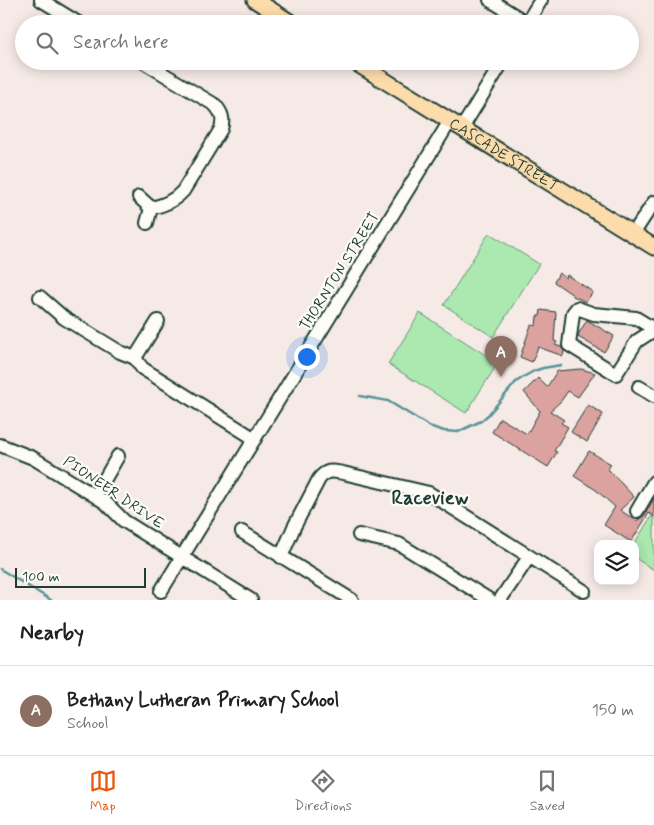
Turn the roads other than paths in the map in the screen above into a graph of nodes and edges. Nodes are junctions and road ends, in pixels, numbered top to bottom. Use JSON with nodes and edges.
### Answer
{"nodes":[{"id":1,"x":41,"y":0,"type":"edge"},
{"id":2,"x":255,"y":0,"type":"edge"},
{"id":3,"x":490,"y":0,"type":"edge"},
{"id":4,"x":541,"y":0,"type":"edge"},
{"id":5,"x":65,"y":15,"type":"edge"},
{"id":6,"x":279,"y":15,"type":"edge"},
{"id":7,"x":513,"y":15,"type":"edge"},
{"id":8,"x":531,"y":15,"type":"edge"},
{"id":9,"x":157,"y":70,"type":"edge"},
{"id":10,"x":368,"y":70,"type":"edge"},
{"id":11,"x":496,"y":70,"type":"edge"},
{"id":12,"x":456,"y":125,"type":"junction"},
{"id":13,"x":139,"y":197,"type":"dead end"},
{"id":14,"x":654,"y":202,"type":"edge"},
{"id":15,"x":150,"y":208,"type":"junction"},
{"id":16,"x":147,"y":223,"type":"dead end"},
{"id":17,"x":634,"y":234,"type":"junction"},
{"id":18,"x":654,"y":247,"type":"edge"},
{"id":19,"x":40,"y":298,"type":"dead end"},
{"id":20,"x":158,"y":322,"type":"dead end"},
{"id":21,"x":654,"y":329,"type":"edge"},
{"id":22,"x":135,"y":358,"type":"junction"},
{"id":23,"x":639,"y":387,"type":"dead end"},
{"id":24,"x":654,"y":396,"type":"edge"},
{"id":25,"x":255,"y":439,"type":"junction"},
{"id":26,"x":0,"y":445,"type":"edge"},
{"id":27,"x":118,"y":456,"type":"dead end"},
{"id":28,"x":654,"y":482,"type":"edge"},
{"id":29,"x":95,"y":496,"type":"junction"},
{"id":30,"x":637,"y":511,"type":"dead end"},
{"id":31,"x":242,"y":532,"type":"dead end"},
{"id":32,"x":359,"y":535,"type":"dead end"},
{"id":33,"x":182,"y":557,"type":"junction"},
{"id":34,"x":281,"y":557,"type":"junction"},
{"id":35,"x":529,"y":557,"type":"junction"},
{"id":36,"x":161,"y":590,"type":"dead end"},
{"id":37,"x":584,"y":591,"type":"dead end"},
{"id":38,"x":250,"y":600,"type":"edge"},
{"id":39,"x":352,"y":600,"type":"edge"},
{"id":40,"x":490,"y":600,"type":"edge"},
{"id":41,"x":500,"y":600,"type":"edge"}],
"edges":[{"from":1,"to":5,"type":"street"},
{"from":2,"to":6,"type":"main road"},
{"from":3,"to":7,"type":"street"},
{"from":4,"to":8,"type":"street"},
{"from":9,"to":15,"type":"street"},
{"from":10,"to":12,"type":"main road","name":"CASCADE STREET"},
{"from":11,"to":12,"type":"street","name":"THORNTON STREET"},
{"from":12,"to":17,"type":"main road","name":"CASCADE STREET"},
{"from":12,"to":25,"type":"street","name":"THORNTON STREET"},
{"from":13,"to":15,"type":"street"},
{"from":14,"to":17,"type":"street"},
{"from":15,"to":16,"type":"street"},
{"from":17,"to":18,"type":"main road","name":"CASCADE STREET"},
{"from":19,"to":22,"type":"street"},
{"from":20,"to":22,"type":"street"},
{"from":21,"to":21,"type":"street"},
{"from":22,"to":25,"type":"street"},
{"from":23,"to":24,"type":"street"},
{"from":25,"to":33,"type":"street","name":"THORNTON STREET"},
{"from":26,"to":29,"type":"street","name":"PIONEER DRIVE"},
{"from":27,"to":29,"type":"street"},
{"from":28,"to":30,"type":"street"},
{"from":29,"to":33,"type":"street","name":"PIONEER DRIVE"},
{"from":31,"to":34,"type":"street"},
{"from":32,"to":40,"type":"street"},
{"from":33,"to":36,"type":"street","name":"THORNTON STREET"},
{"from":33,"to":38,"type":"street","name":"PIONEER DRIVE"},
{"from":34,"to":35,"type":"street"},
{"from":34,"to":39,"type":"street"},
{"from":35,"to":37,"type":"street"},
{"from":35,"to":41,"type":"street"}]}
